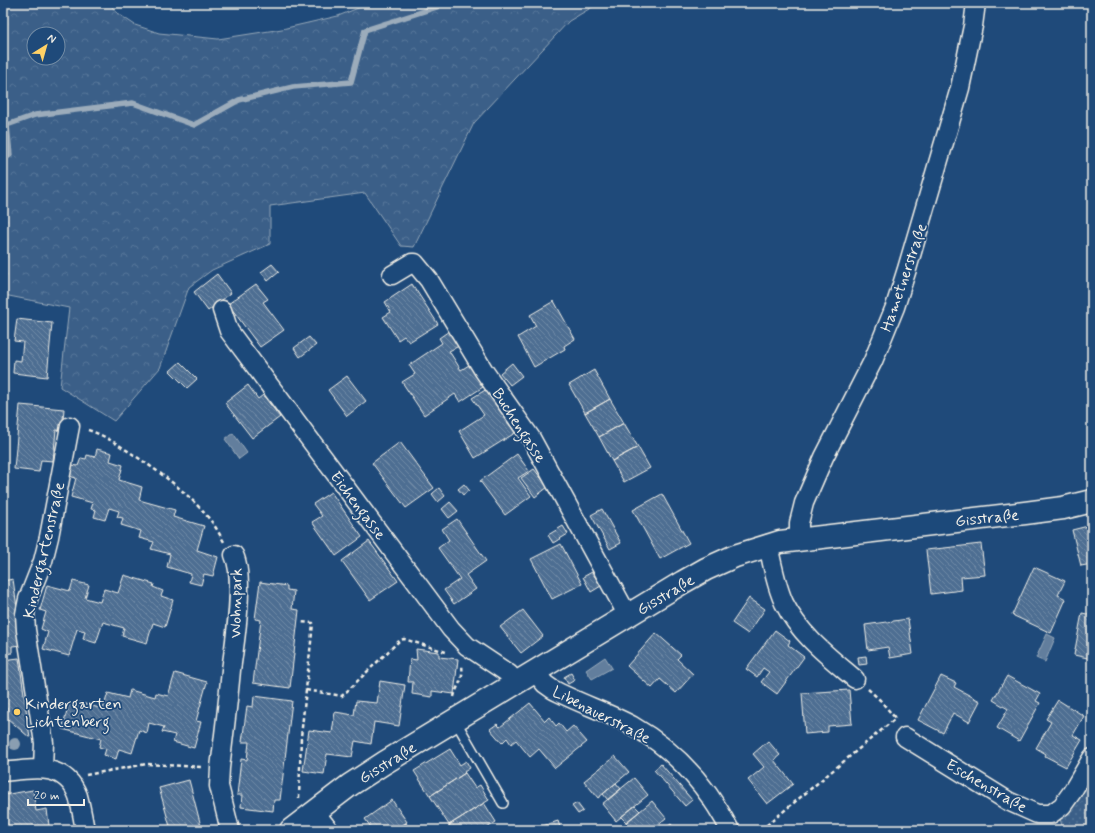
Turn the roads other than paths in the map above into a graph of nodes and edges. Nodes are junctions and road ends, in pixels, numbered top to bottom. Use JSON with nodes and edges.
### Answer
{"nodes":[{"id":1,"x":976,"y":3,"type":"edge"},
{"id":2,"x":392,"y":275,"type":"dead end"},
{"id":3,"x":222,"y":310,"type":"dead end"},
{"id":4,"x":70,"y":426,"type":"road end"},
{"id":5,"x":1092,"y":501,"type":"edge"},
{"id":6,"x":799,"y":539,"type":"junction"},
{"id":7,"x":768,"y":544,"type":"junction"},
{"id":8,"x":234,"y":555,"type":"road end"},
{"id":9,"x":628,"y":616,"type":"junction"},
{"id":10,"x":526,"y":678,"type":"junction"},
{"id":11,"x":854,"y":680,"type":"road end"},
{"id":12,"x":458,"y":718,"type":"junction"},
{"id":13,"x":905,"y":737,"type":"road end"},
{"id":14,"x":1092,"y":758,"type":"edge"},
{"id":15,"x":43,"y":768,"type":"junction"},
{"id":16,"x":3,"y":772,"type":"edge"},
{"id":17,"x":503,"y":803,"type":"dead end"},
{"id":18,"x":311,"y":814,"type":"junction"},
{"id":19,"x":85,"y":830,"type":"edge"},
{"id":20,"x":230,"y":830,"type":"edge"},
{"id":21,"x":291,"y":830,"type":"edge"},
{"id":22,"x":329,"y":830,"type":"edge"},
{"id":23,"x":730,"y":830,"type":"edge"}],
"edges":[{"from":1,"to":6,"type":"street","name":"Hametnerstraße"},
{"from":2,"to":9,"type":"street","name":"Buchengasse"},
{"from":3,"to":10,"type":"street","name":"Eichengasse"},
{"from":4,"to":15,"type":"street","name":"Kindergartenstraße"},
{"from":5,"to":6,"type":"street","name":"Gisstraße"},
{"from":6,"to":7,"type":"street","name":"Gisstraße"},
{"from":7,"to":9,"type":"street","name":"Gisstraße"},
{"from":7,"to":11,"type":"street"},
{"from":8,"to":20,"type":"street","name":"Wohnpark"},
{"from":9,"to":10,"type":"street","name":"Gisstraße"},
{"from":10,"to":12,"type":"street","name":"Gisstraße"},
{"from":10,"to":23,"type":"street","name":"Libenauerstraße"},
{"from":12,"to":17,"type":"lane"},
{"from":12,"to":18,"type":"street","name":"Gisstraße"},
{"from":13,"to":14,"type":"street","name":"Eschenstraße"},
{"from":15,"to":16,"type":"street"},
{"from":15,"to":19,"type":"street"},
{"from":18,"to":21,"type":"street","name":"Gisstraße"},
{"from":18,"to":22,"type":"street"}]}
